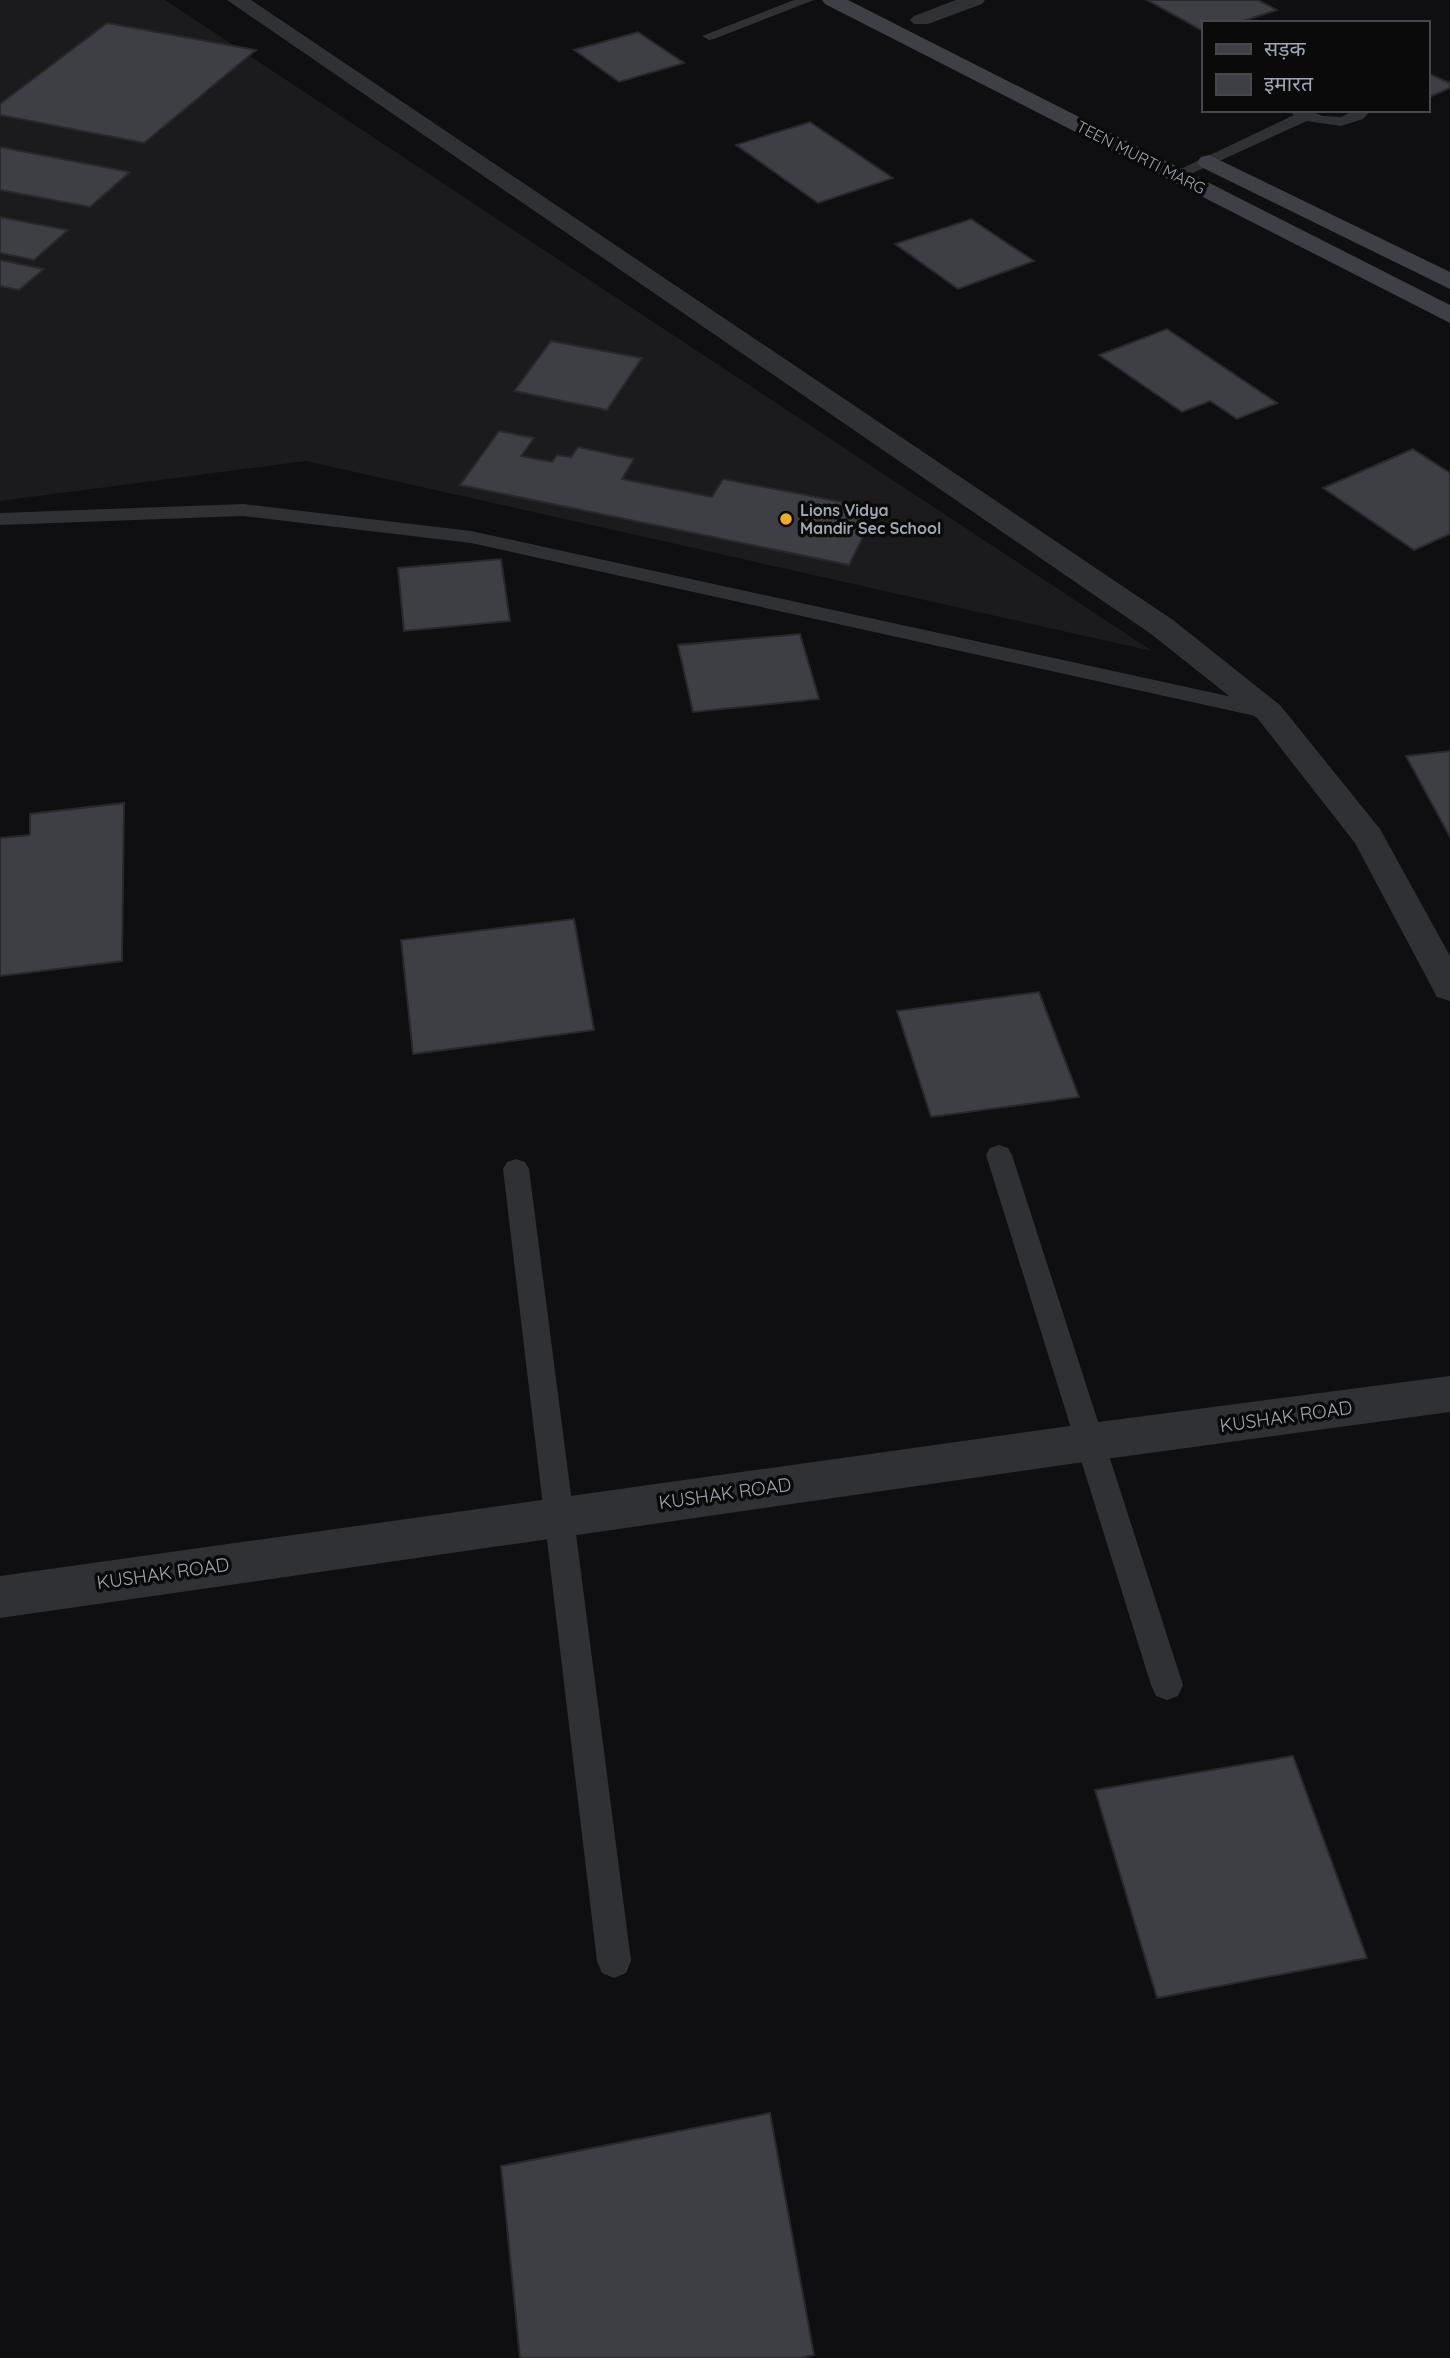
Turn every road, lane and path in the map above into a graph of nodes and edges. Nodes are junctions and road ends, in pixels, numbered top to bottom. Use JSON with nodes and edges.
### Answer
{"nodes":[{"id":1,"x":237,"y":0,"type":"edge"},
{"id":2,"x":807,"y":0,"type":"edge"},
{"id":3,"x":832,"y":0,"type":"edge"},
{"id":4,"x":975,"y":0,"type":"edge"},
{"id":5,"x":911,"y":15,"type":"joint"},
{"id":6,"x":946,"y":32,"type":"dead end"},
{"id":7,"x":709,"y":36,"type":"dead end"},
{"id":8,"x":1362,"y":112,"type":"edge"},
{"id":9,"x":1301,"y":113,"type":"edge"},
{"id":10,"x":1182,"y":149,"type":"dead end"},
{"id":11,"x":1207,"y":161,"type":"junction"},
{"id":12,"x":1176,"y":175,"type":"junction"},
{"id":13,"x":1450,"y":282,"type":"edge"},
{"id":14,"x":1450,"y":315,"type":"edge"},
{"id":15,"x":0,"y":519,"type":"edge"},
{"id":16,"x":1269,"y":712,"type":"junction"},
{"id":17,"x":1450,"y":988,"type":"edge"},
{"id":18,"x":999,"y":1155,"type":"dead end"},
{"id":19,"x":516,"y":1169,"type":"dead end"},
{"id":20,"x":1450,"y":1394,"type":"edge"},
{"id":21,"x":1091,"y":1442,"type":"junction"},
{"id":22,"x":559,"y":1517,"type":"junction"},
{"id":23,"x":0,"y":1597,"type":"edge"},
{"id":24,"x":1167,"y":1685,"type":"dead end"},
{"id":25,"x":614,"y":1961,"type":"dead end"}],
"edges":[{"from":1,"to":16,"type":"street"},
{"from":2,"to":7,"type":"lane"},
{"from":3,"to":12,"type":"main road","name":"TEEN MURTI MARG"},
{"from":4,"to":5,"type":"street"},
{"from":5,"to":6,"type":"main road"},
{"from":8,"to":9,"type":"lane"},
{"from":9,"to":11,"type":"lane"},
{"from":10,"to":11,"type":"main road","name":"TEEN MURTI MARG"},
{"from":11,"to":12,"type":"lane"},
{"from":11,"to":13,"type":"main road","name":"TEEN MURTI MARG"},
{"from":12,"to":14,"type":"main road","name":"TEEN MURTI MARG"},
{"from":15,"to":16,"type":"lane"},
{"from":16,"to":17,"type":"street"},
{"from":18,"to":21,"type":"lane"},
{"from":19,"to":22,"type":"lane"},
{"from":20,"to":21,"type":"street","name":"KUSHAK ROAD"},
{"from":21,"to":22,"type":"street","name":"KUSHAK ROAD"},
{"from":21,"to":24,"type":"lane"},
{"from":22,"to":23,"type":"street","name":"KUSHAK ROAD"},
{"from":22,"to":25,"type":"lane"}]}
